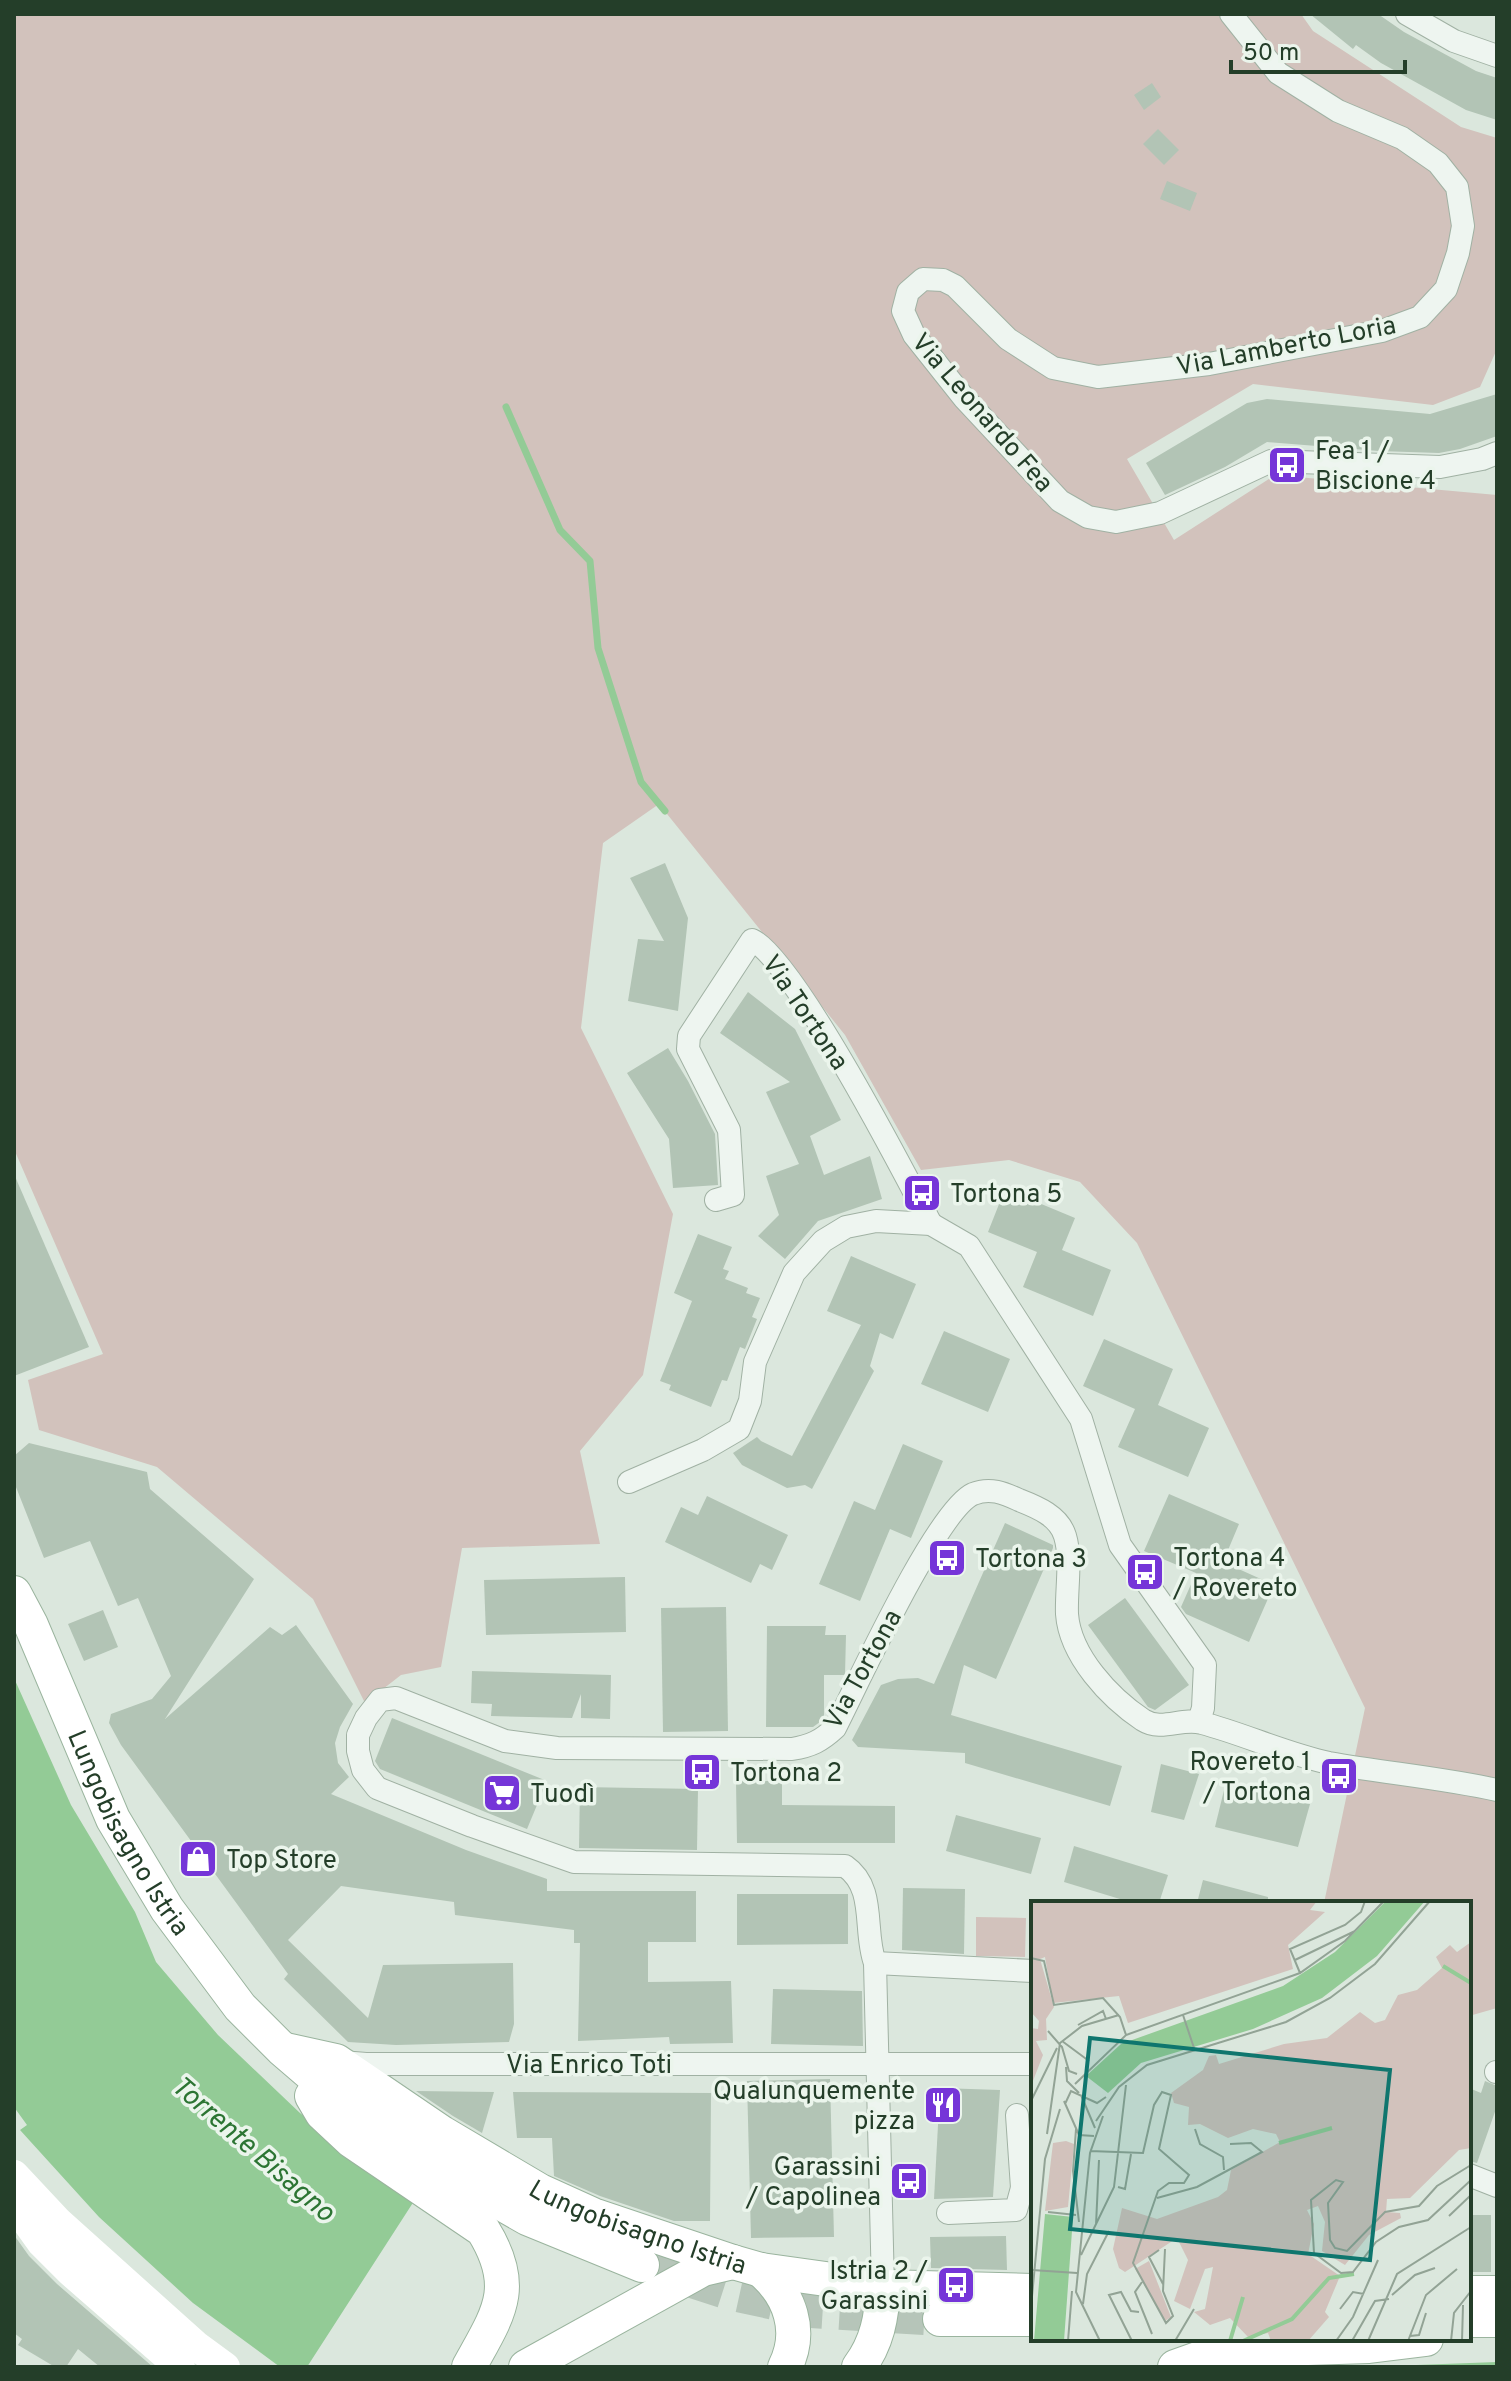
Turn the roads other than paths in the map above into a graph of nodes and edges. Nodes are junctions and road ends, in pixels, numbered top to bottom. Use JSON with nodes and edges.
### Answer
{"nodes":[{"id":1,"x":1231,"y":14,"type":"edge"},
{"id":2,"x":1407,"y":14,"type":"edge"},
{"id":3,"x":1497,"y":56,"type":"edge"},
{"id":4,"x":943,"y":280,"type":"joint"},
{"id":5,"x":1497,"y":453,"type":"edge"},
{"id":6,"x":716,"y":1200,"type":"dead end"},
{"id":7,"x":931,"y":1224,"type":"junction"},
{"id":8,"x":629,"y":1482,"type":"dead end"},
{"id":9,"x":14,"y":1573,"type":"edge"},
{"id":10,"x":14,"y":1593,"type":"edge"},
{"id":11,"x":31,"y":1625,"type":"junction"},
{"id":12,"x":1199,"y":1721,"type":"junction"},
{"id":13,"x":1497,"y":1790,"type":"edge"},
{"id":14,"x":875,"y":1963,"type":"junction"},
{"id":15,"x":1031,"y":1971,"type":"edge"},
{"id":16,"x":282,"y":2049,"type":"junction"},
{"id":17,"x":336,"y":2061,"type":"junction"},
{"id":18,"x":1031,"y":2064,"type":"edge"},
{"id":19,"x":877,"y":2065,"type":"junction"},
{"id":20,"x":1017,"y":2115,"type":"dead end"},
{"id":21,"x":14,"y":2175,"type":"edge"},
{"id":22,"x":1471,"y":2176,"type":"edge"},
{"id":23,"x":1497,"y":2186,"type":"edge"},
{"id":24,"x":1027,"y":2188,"type":"edge"},
{"id":25,"x":14,"y":2204,"type":"edge"},
{"id":26,"x":948,"y":2213,"type":"dead end"},
{"id":27,"x":642,"y":2265,"type":"tunnel mouth"},
{"id":28,"x":747,"y":2266,"type":"junction"},
{"id":29,"x":883,"y":2287,"type":"junction"},
{"id":30,"x":1031,"y":2291,"type":"edge"},
{"id":31,"x":1471,"y":2293,"type":"edge"},
{"id":32,"x":1497,"y":2293,"type":"edge"},
{"id":33,"x":940,"y":2319,"type":"tunnel mouth"},
{"id":34,"x":1031,"y":2319,"type":"edge"},
{"id":35,"x":1471,"y":2320,"type":"edge"},
{"id":36,"x":1497,"y":2320,"type":"edge"},
{"id":37,"x":1406,"y":2350,"type":"edge"},
{"id":38,"x":180,"y":2367,"type":"edge"},
{"id":39,"x":225,"y":2367,"type":"edge"},
{"id":40,"x":469,"y":2367,"type":"edge"},
{"id":41,"x":526,"y":2367,"type":"edge"},
{"id":42,"x":785,"y":2367,"type":"edge"},
{"id":43,"x":859,"y":2367,"type":"edge"},
{"id":44,"x":1175,"y":2367,"type":"edge"}],
"edges":[{"from":1,"to":4,"type":"street","name":"Via Lamberto Loria"},
{"from":2,"to":3,"type":"street"},
{"from":4,"to":5,"type":"street","name":"Via Leonardo Fea"},
{"from":6,"to":7,"type":"street","name":"Via Tortona"},
{"from":7,"to":8,"type":"street"},
{"from":7,"to":12,"type":"street"},
{"from":9,"to":11,"type":"main road"},
{"from":10,"to":11,"type":"main road","name":"Lungobisagno Istria"},
{"from":11,"to":16,"type":"main road","name":"Lungobisagno Istria"},
{"from":12,"to":13,"type":"street"},
{"from":12,"to":14,"type":"street","name":"Via Tortona"},
{"from":14,"to":15,"type":"street"},
{"from":14,"to":19,"type":"street","name":"Via Tortona"},
{"from":16,"to":17,"type":"main road","name":"Lungobisagno Istria"},
{"from":16,"to":27,"type":"main road","name":"Lungobisagno Istria"},
{"from":16,"to":40,"type":"main road"},
{"from":17,"to":19,"type":"street","name":"Via Enrico Toti"},
{"from":17,"to":28,"type":"main road","name":"Lungobisagno Istria"},
{"from":18,"to":19,"type":"street","name":"Via Enrico Toti"},
{"from":19,"to":29,"type":"street","name":"Via Tortona"},
{"from":20,"to":24,"type":"street"},
{"from":21,"to":39,"type":"main road"},
{"from":22,"to":23,"type":"street"},
{"from":24,"to":26,"type":"street"},
{"from":25,"to":38,"type":"main road"},
{"from":28,"to":29,"type":"main road","name":"Lungobisagno Istria"},
{"from":28,"to":41,"type":"main road"},
{"from":28,"to":42,"type":"main road"},
{"from":29,"to":30,"type":"main road","name":"Lungobisagno Istria"},
{"from":29,"to":43,"type":"main road"},
{"from":31,"to":32,"type":"main road"},
{"from":33,"to":34,"type":"main road"},
{"from":35,"to":36,"type":"main road"},
{"from":37,"to":44,"type":"main road"}]}
